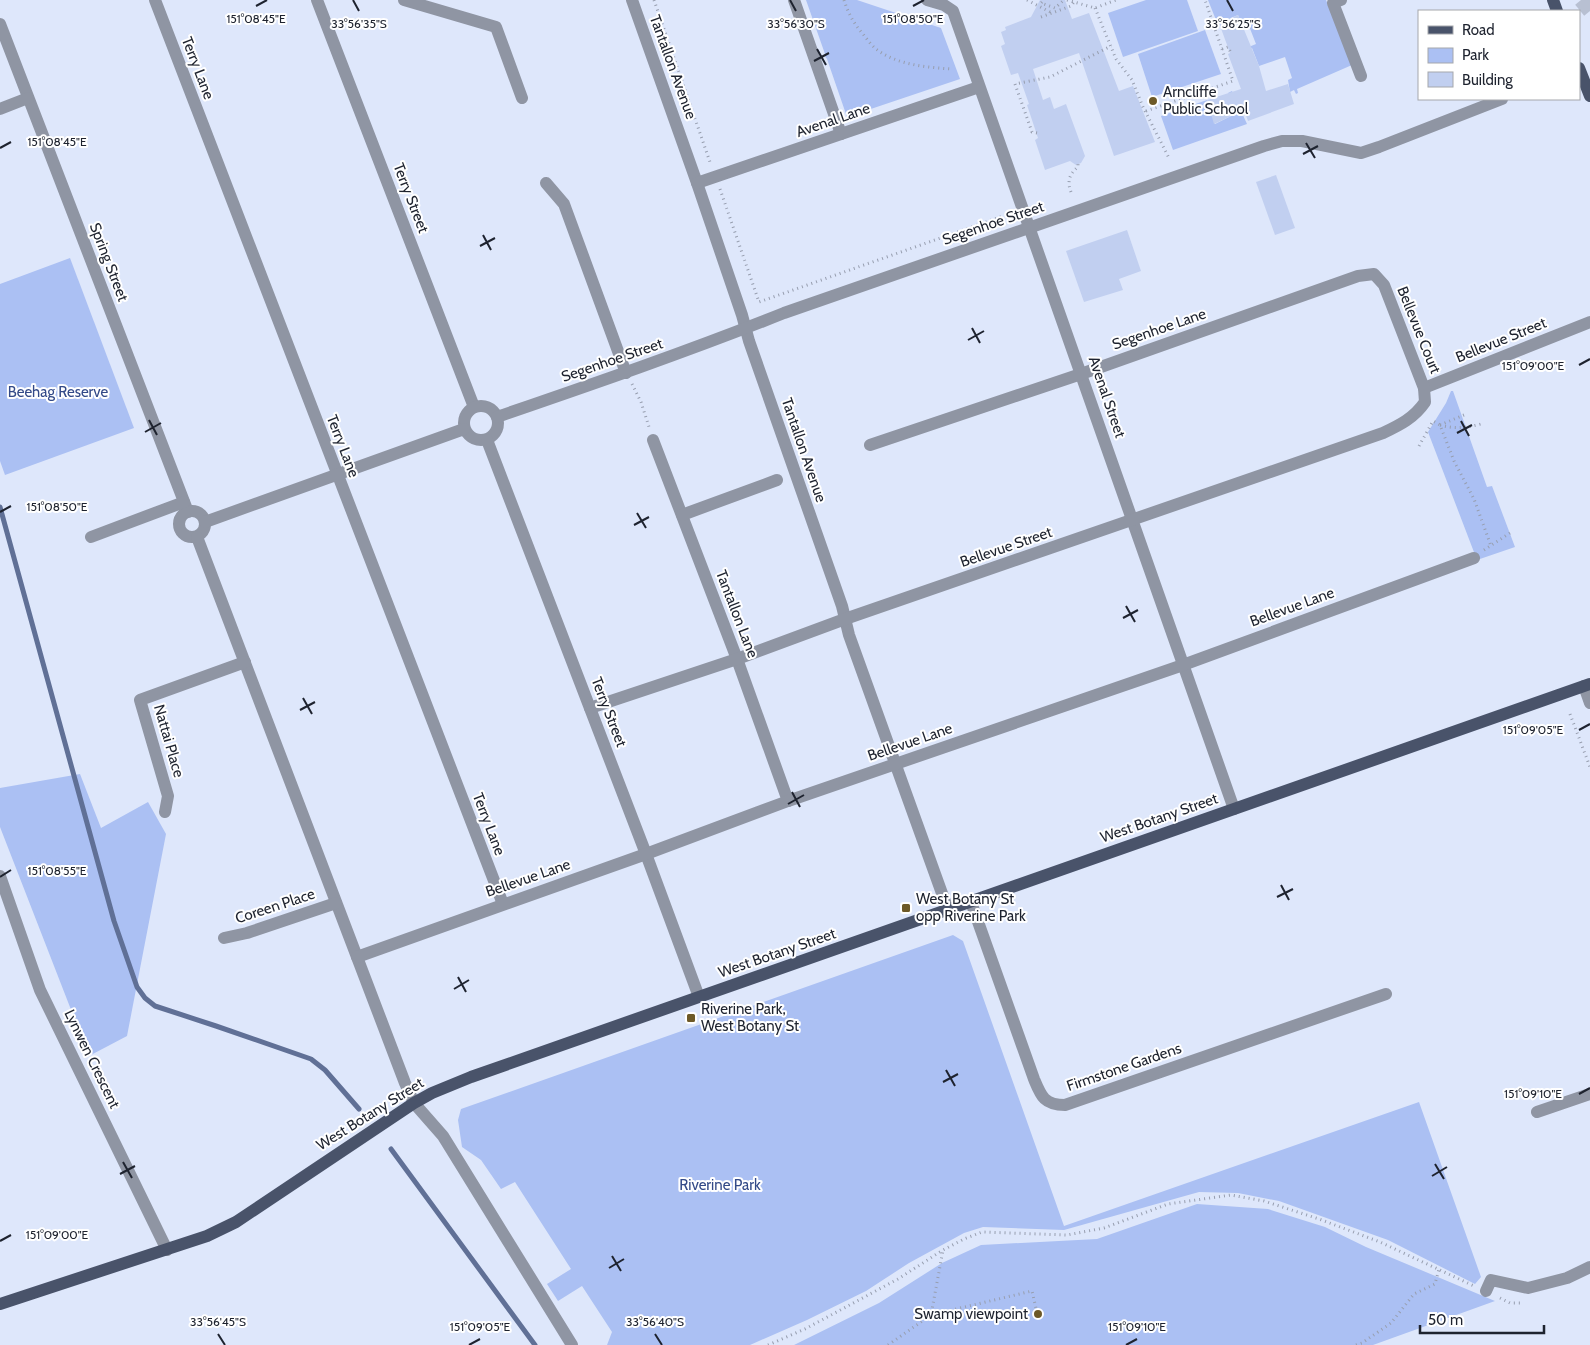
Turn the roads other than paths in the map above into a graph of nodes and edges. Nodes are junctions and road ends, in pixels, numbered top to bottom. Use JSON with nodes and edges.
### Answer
{"nodes":[{"id":1,"x":155,"y":0,"type":"edge"},
{"id":2,"x":317,"y":0,"type":"edge"},
{"id":3,"x":404,"y":0,"type":"edge"},
{"id":4,"x":632,"y":0,"type":"edge"},
{"id":5,"x":794,"y":0,"type":"edge"},
{"id":6,"x":927,"y":0,"type":"edge"},
{"id":7,"x":944,"y":2,"type":"edge"},
{"id":8,"x":1337,"y":2,"type":"edge"},
{"id":9,"x":0,"y":24,"type":"edge"},
{"id":10,"x":1580,"y":71,"type":"edge"},
{"id":11,"x":1361,"y":76,"type":"dead end"},
{"id":12,"x":979,"y":87,"type":"junction"},
{"id":13,"x":1590,"y":96,"type":"edge"},
{"id":14,"x":28,"y":98,"type":"junction"},
{"id":15,"x":522,"y":98,"type":"dead end"},
{"id":16,"x":1499,"y":100,"type":"edge"},
{"id":17,"x":0,"y":109,"type":"edge"},
{"id":18,"x":841,"y":134,"type":"junction"},
{"id":19,"x":546,"y":183,"type":"dead end"},
{"id":20,"x":697,"y":183,"type":"junction"},
{"id":21,"x":1030,"y":227,"type":"junction"},
{"id":22,"x":1374,"y":274,"type":"joint"},
{"id":23,"x":1590,"y":322,"type":"edge"},
{"id":24,"x":746,"y":328,"type":"junction"},
{"id":25,"x":626,"y":373,"type":"junction"},
{"id":26,"x":1081,"y":374,"type":"junction"},
{"id":27,"x":1424,"y":388,"type":"junction"},
{"id":28,"x":1425,"y":402,"type":"joint"},
{"id":29,"x":474,"y":407,"type":"junction"},
{"id":30,"x":497,"y":417,"type":"junction"},
{"id":31,"x":464,"y":429,"type":"junction"},
{"id":32,"x":487,"y":440,"type":"junction"},
{"id":33,"x":653,"y":440,"type":"dead end"},
{"id":34,"x":870,"y":445,"type":"dead end"},
{"id":35,"x":337,"y":474,"type":"junction"},
{"id":36,"x":778,"y":480,"type":"dead end"},
{"id":37,"x":186,"y":507,"type":"junction"},
{"id":38,"x":682,"y":516,"type":"junction"},
{"id":39,"x":1132,"y":520,"type":"junction"},
{"id":40,"x":205,"y":522,"type":"junction"},
{"id":41,"x":196,"y":536,"type":"junction"},
{"id":42,"x":91,"y":537,"type":"dead end"},
{"id":43,"x":1474,"y":558,"type":"road end"},
{"id":44,"x":845,"y":619,"type":"junction"},
{"id":45,"x":737,"y":659,"type":"junction"},
{"id":46,"x":244,"y":662,"type":"junction"},
{"id":47,"x":1183,"y":665,"type":"junction"},
{"id":48,"x":1587,"y":685,"type":"edge"},
{"id":49,"x":1590,"y":703,"type":"edge"},
{"id":50,"x":590,"y":708,"type":"junction"},
{"id":51,"x":897,"y":764,"type":"junction"},
{"id":52,"x":788,"y":801,"type":"junction"},
{"id":53,"x":1234,"y":809,"type":"junction"},
{"id":54,"x":165,"y":812,"type":"dead end"},
{"id":55,"x":646,"y":854,"type":"junction"},
{"id":56,"x":0,"y":876,"type":"edge"},
{"id":57,"x":971,"y":902,"type":"junction"},
{"id":58,"x":336,"y":903,"type":"junction"},
{"id":59,"x":503,"y":904,"type":"junction"},
{"id":60,"x":948,"y":910,"type":"junction"},
{"id":61,"x":224,"y":938,"type":"dead end"},
{"id":62,"x":357,"y":957,"type":"junction"},
{"id":63,"x":1386,"y":994,"type":"dead end"},
{"id":64,"x":699,"y":997,"type":"junction"},
{"id":65,"x":1590,"y":1094,"type":"edge"},
{"id":66,"x":414,"y":1103,"type":"junction"},
{"id":67,"x":1537,"y":1112,"type":"dead end"},
{"id":68,"x":166,"y":1250,"type":"junction"},
{"id":69,"x":1590,"y":1267,"type":"edge"},
{"id":70,"x":1486,"y":1291,"type":"road end"},
{"id":71,"x":0,"y":1304,"type":"edge"},
{"id":72,"x":572,"y":1345,"type":"edge"}],
"edges":[{"from":1,"to":35,"type":"street","name":"Terry Lane"},
{"from":2,"to":29,"type":"street","name":"Terry Street"},
{"from":3,"to":15,"type":"street"},
{"from":4,"to":20,"type":"street","name":"Tantallon Avenue"},
{"from":5,"to":18,"type":"street"},
{"from":6,"to":7,"type":"street"},
{"from":7,"to":12,"type":"street","name":"Avenal Street"},
{"from":8,"to":11,"type":"street"},
{"from":9,"to":14,"type":"street","name":"Spring Street"},
{"from":10,"to":13,"type":"main road"},
{"from":12,"to":18,"type":"street","name":"Avenal Lane"},
{"from":12,"to":21,"type":"street","name":"Avenal Street"},
{"from":14,"to":17,"type":"street"},
{"from":14,"to":37,"type":"street","name":"Spring Street"},
{"from":16,"to":21,"type":"street","name":"Segenhoe Street"},
{"from":18,"to":20,"type":"street","name":"Avenal Lane"},
{"from":19,"to":25,"type":"street"},
{"from":20,"to":24,"type":"street","name":"Tantallon Avenue"},
{"from":21,"to":24,"type":"street","name":"Segenhoe Street"},
{"from":21,"to":26,"type":"street","name":"Avenal Street"},
{"from":22,"to":26,"type":"street","name":"Segenhoe Lane"},
{"from":22,"to":27,"type":"street","name":"Bellevue Court"},
{"from":23,"to":27,"type":"street","name":"Bellevue Street"},
{"from":24,"to":25,"type":"street","name":"Segenhoe Street"},
{"from":24,"to":44,"type":"street","name":"Tantallon Avenue"},
{"from":25,"to":30,"type":"street","name":"Segenhoe Street"},
{"from":26,"to":34,"type":"street","name":"Segenhoe Lane"},
{"from":26,"to":39,"type":"street","name":"Avenal Street"},
{"from":27,"to":28,"type":"street","name":"Bellevue Court"},
{"from":28,"to":39,"type":"street","name":"Bellevue Street"},
{"from":29,"to":30,"type":"street"},
{"from":29,"to":31,"type":"street"},
{"from":30,"to":32,"type":"street"},
{"from":31,"to":32,"type":"street"},
{"from":31,"to":35,"type":"street"},
{"from":32,"to":50,"type":"street","name":"Terry Street"},
{"from":33,"to":38,"type":"street","name":"Tantallon Lane"},
{"from":35,"to":40,"type":"street"},
{"from":35,"to":59,"type":"street","name":"Terry Lane"},
{"from":36,"to":38,"type":"street"},
{"from":37,"to":40,"type":"street"},
{"from":37,"to":41,"type":"street"},
{"from":37,"to":42,"type":"street"},
{"from":38,"to":45,"type":"street","name":"Tantallon Lane"},
{"from":39,"to":44,"type":"street","name":"Bellevue Street"},
{"from":39,"to":47,"type":"street","name":"Avenal Street"},
{"from":40,"to":41,"type":"street"},
{"from":41,"to":46,"type":"street"},
{"from":43,"to":47,"type":"street","name":"Bellevue Lane"},
{"from":44,"to":45,"type":"street","name":"Bellevue Street"},
{"from":44,"to":51,"type":"street","name":"Tantallon Avenue"},
{"from":45,"to":50,"type":"street","name":"Bellevue Street"},
{"from":45,"to":52,"type":"street","name":"Tantallon Lane"},
{"from":46,"to":54,"type":"street","name":"Nattai Place"},
{"from":46,"to":58,"type":"street"},
{"from":47,"to":51,"type":"street","name":"Bellevue Lane"},
{"from":47,"to":53,"type":"street","name":"Avenal Street"},
{"from":48,"to":49,"type":"street"},
{"from":48,"to":53,"type":"main road","name":"West Botany Street"},
{"from":50,"to":55,"type":"street","name":"Terry Street"},
{"from":51,"to":52,"type":"street","name":"Bellevue Lane"},
{"from":51,"to":60,"type":"street","name":"Tantallon Avenue"},
{"from":52,"to":55,"type":"street","name":"Bellevue Lane"},
{"from":53,"to":57,"type":"main road","name":"West Botany Street"},
{"from":55,"to":59,"type":"street","name":"Bellevue Lane"},
{"from":55,"to":64,"type":"street","name":"Terry Street"},
{"from":56,"to":68,"type":"street","name":"Lynwen Crescent"},
{"from":57,"to":60,"type":"main road","name":"West Botany Street"},
{"from":57,"to":63,"type":"street","name":"Firmstone Gardens"},
{"from":58,"to":61,"type":"street","name":"Coreen Place"},
{"from":58,"to":62,"type":"street"},
{"from":59,"to":62,"type":"street","name":"Bellevue Lane"},
{"from":60,"to":64,"type":"main road","name":"West Botany Street"},
{"from":62,"to":66,"type":"street"},
{"from":64,"to":66,"type":"main road","name":"West Botany Street"},
{"from":65,"to":67,"type":"street"},
{"from":66,"to":68,"type":"main road","name":"West Botany Street"},
{"from":66,"to":72,"type":"street"},
{"from":68,"to":71,"type":"main road","name":"West Botany Street"},
{"from":69,"to":70,"type":"street"}]}
